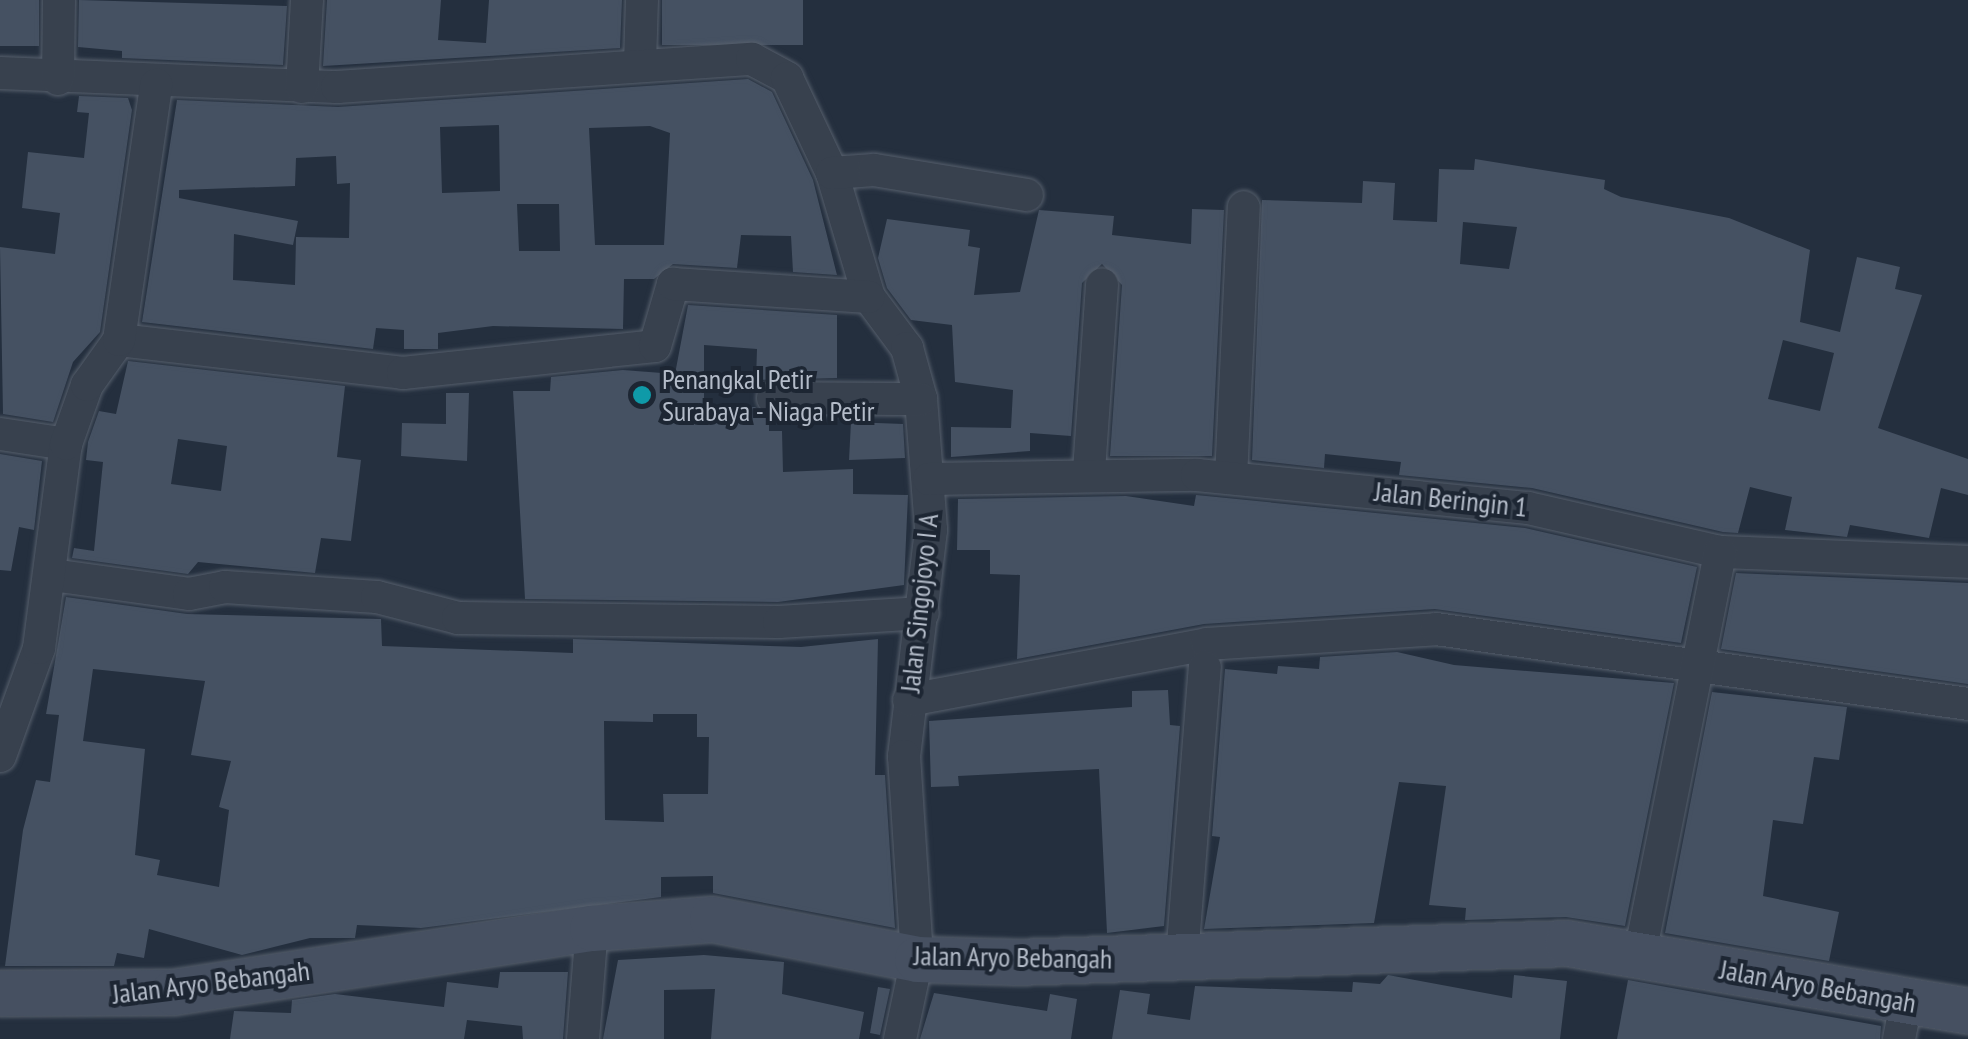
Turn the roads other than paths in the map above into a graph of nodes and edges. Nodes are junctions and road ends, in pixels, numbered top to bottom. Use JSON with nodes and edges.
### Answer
{"nodes":[{"id":1,"x":59,"y":0,"type":"edge"},
{"id":2,"x":307,"y":0,"type":"edge"},
{"id":3,"x":642,"y":0,"type":"edge"},
{"id":4,"x":640,"y":63,"type":"junction"},
{"id":5,"x":0,"y":73,"type":"edge"},
{"id":6,"x":58,"y":79,"type":"junction"},
{"id":7,"x":156,"y":85,"type":"junction"},
{"id":8,"x":302,"y":87,"type":"junction"},
{"id":9,"x":832,"y":173,"type":"junction"},
{"id":10,"x":1027,"y":195,"type":"dead end"},
{"id":11,"x":1244,"y":207,"type":"dead end"},
{"id":12,"x":1102,"y":284,"type":"dead end"},
{"id":13,"x":869,"y":298,"type":"junction"},
{"id":14,"x":119,"y":340,"type":"junction"},
{"id":15,"x":772,"y":398,"type":"dead end"},
{"id":16,"x":922,"y":399,"type":"junction"},
{"id":17,"x":0,"y":434,"type":"edge"},
{"id":18,"x":66,"y":444,"type":"junction"},
{"id":19,"x":1089,"y":471,"type":"junction"},
{"id":20,"x":1231,"y":478,"type":"junction"},
{"id":21,"x":928,"y":479,"type":"junction"},
{"id":22,"x":1720,"y":552,"type":"junction"},
{"id":23,"x":1968,"y":562,"type":"edge"},
{"id":24,"x":52,"y":575,"type":"junction"},
{"id":25,"x":923,"y":612,"type":"junction"},
{"id":26,"x":1700,"y":664,"type":"junction"},
{"id":27,"x":1205,"y":667,"type":"dead end"},
{"id":28,"x":909,"y":700,"type":"junction"},
{"id":29,"x":1968,"y":704,"type":"edge"},
{"id":30,"x":0,"y":756,"type":"edge"},
{"id":31,"x":592,"y":928,"type":"junction"},
{"id":32,"x":1640,"y":954,"type":"junction"},
{"id":33,"x":1182,"y":957,"type":"junction"},
{"id":34,"x":918,"y":959,"type":"junction"},
{"id":35,"x":0,"y":992,"type":"edge"},
{"id":36,"x":1968,"y":1011,"type":"edge"},
{"id":37,"x":1903,"y":1020,"type":"edge"},
{"id":38,"x":582,"y":1039,"type":"edge"},
{"id":39,"x":900,"y":1039,"type":"edge"}],
"edges":[{"from":1,"to":6,"type":"street"},
{"from":2,"to":8,"type":"street"},
{"from":3,"to":4,"type":"street"},
{"from":4,"to":8,"type":"street"},
{"from":4,"to":9,"type":"street","name":"Jalan Singojoyo I A"},
{"from":5,"to":6,"type":"street"},
{"from":6,"to":7,"type":"street"},
{"from":7,"to":8,"type":"street"},
{"from":7,"to":14,"type":"street"},
{"from":9,"to":10,"type":"street"},
{"from":9,"to":13,"type":"street","name":"Jalan Singojoyo I A"},
{"from":11,"to":20,"type":"street"},
{"from":12,"to":19,"type":"street"},
{"from":13,"to":14,"type":"street"},
{"from":13,"to":16,"type":"street","name":"Jalan Singojoyo I A"},
{"from":14,"to":18,"type":"street"},
{"from":15,"to":16,"type":"street"},
{"from":16,"to":21,"type":"street","name":"Jalan Singojoyo I A"},
{"from":17,"to":18,"type":"street"},
{"from":18,"to":24,"type":"street"},
{"from":19,"to":20,"type":"street","name":"Jalan Beringin 1"},
{"from":19,"to":21,"type":"street","name":"Jalan Beringin 1"},
{"from":20,"to":22,"type":"street","name":"Jalan Beringin 1"},
{"from":21,"to":25,"type":"street","name":"Jalan Singojoyo I A"},
{"from":22,"to":23,"type":"street","name":"Jalan Beringin 1"},
{"from":22,"to":26,"type":"street"},
{"from":24,"to":25,"type":"street"},
{"from":24,"to":30,"type":"street"},
{"from":25,"to":28,"type":"street","name":"Jalan Singojoyo I A"},
{"from":26,"to":28,"type":"street"},
{"from":26,"to":29,"type":"street"},
{"from":26,"to":32,"type":"street"},
{"from":27,"to":33,"type":"street"},
{"from":28,"to":34,"type":"street","name":"Jalan Singojoyo I A"},
{"from":31,"to":34,"type":"street","name":"Jalan Aryo Bebangah"},
{"from":31,"to":35,"type":"street","name":"Jalan Aryo Bebangah"},
{"from":31,"to":38,"type":"street"},
{"from":32,"to":33,"type":"street","name":"Jalan Aryo Bebangah"},
{"from":32,"to":37,"type":"street","name":"Jalan Aryo Bebangah"},
{"from":33,"to":34,"type":"street","name":"Jalan Aryo Bebangah"},
{"from":34,"to":39,"type":"street","name":"Jalan Singojoyo I A"},
{"from":36,"to":37,"type":"street","name":"Jalan Aryo Bebangah"}]}
